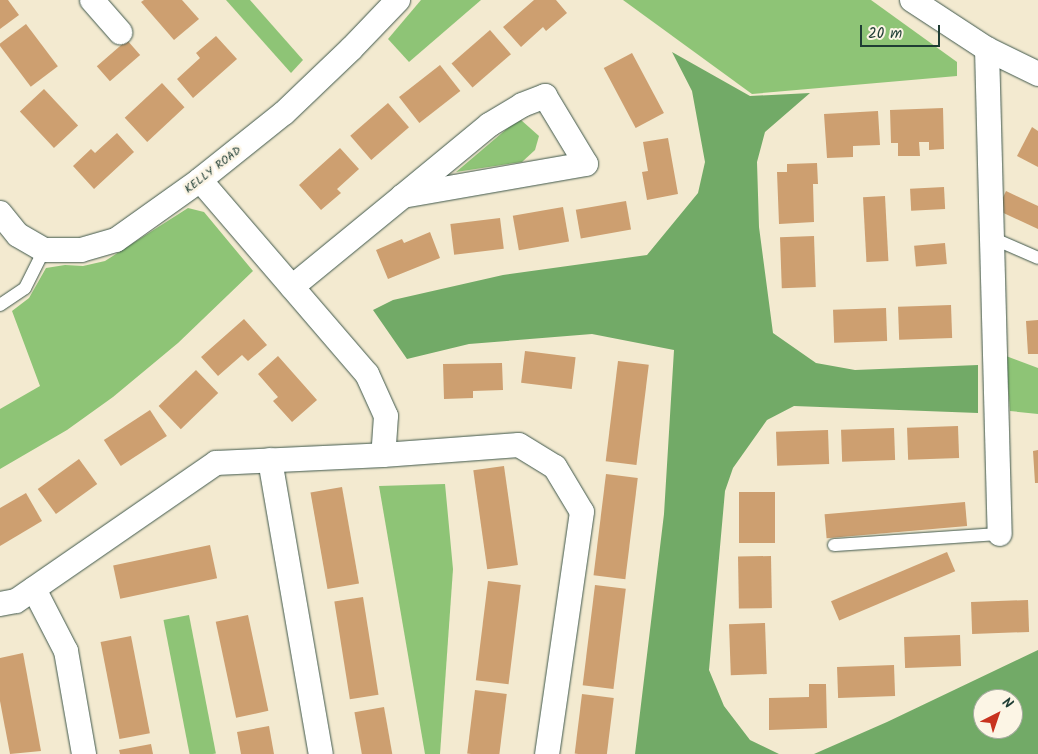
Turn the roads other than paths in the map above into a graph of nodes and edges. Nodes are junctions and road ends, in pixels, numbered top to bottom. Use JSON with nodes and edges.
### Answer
{"nodes":[{"id":1,"x":92,"y":0,"type":"edge"},
{"id":2,"x":398,"y":0,"type":"edge"},
{"id":3,"x":922,"y":3,"type":"edge"},
{"id":4,"x":120,"y":32,"type":"dead end"},
{"id":5,"x":986,"y":49,"type":"junction"},
{"id":6,"x":1038,"y":74,"type":"edge"},
{"id":7,"x":200,"y":180,"type":"junction"},
{"id":8,"x":403,"y":196,"type":"junction"},
{"id":9,"x":0,"y":213,"type":"edge"},
{"id":10,"x":992,"y":238,"type":"junction"},
{"id":11,"x":44,"y":250,"type":"junction"},
{"id":12,"x":1038,"y":258,"type":"edge"},
{"id":13,"x":292,"y":287,"type":"junction"},
{"id":14,"x":0,"y":305,"type":"edge"},
{"id":15,"x":383,"y":455,"type":"junction"},
{"id":16,"x":270,"y":460,"type":"junction"},
{"id":17,"x":1000,"y":534,"type":"joint"},
{"id":18,"x":834,"y":545,"type":"dead end"},
{"id":19,"x":34,"y":589,"type":"junction"},
{"id":20,"x":0,"y":604,"type":"edge"},
{"id":21,"x":84,"y":754,"type":"edge"},
{"id":22,"x":321,"y":754,"type":"edge"},
{"id":23,"x":548,"y":754,"type":"edge"}],
"edges":[{"from":1,"to":4,"type":"street"},
{"from":2,"to":7,"type":"street","name":"KELLY ROAD"},
{"from":3,"to":5,"type":"street"},
{"from":5,"to":6,"type":"street"},
{"from":5,"to":10,"type":"street"},
{"from":7,"to":11,"type":"street","name":"KELLY ROAD"},
{"from":7,"to":13,"type":"street"},
{"from":8,"to":8,"type":"street"},
{"from":8,"to":13,"type":"street"},
{"from":9,"to":11,"type":"street","name":"KELLY ROAD"},
{"from":10,"to":12,"type":"lane"},
{"from":10,"to":17,"type":"street"},
{"from":11,"to":14,"type":"lane"},
{"from":13,"to":15,"type":"street"},
{"from":15,"to":16,"type":"street"},
{"from":15,"to":23,"type":"street"},
{"from":16,"to":19,"type":"street"},
{"from":16,"to":22,"type":"street"},
{"from":17,"to":18,"type":"lane"},
{"from":19,"to":20,"type":"street"},
{"from":19,"to":21,"type":"street"}]}
